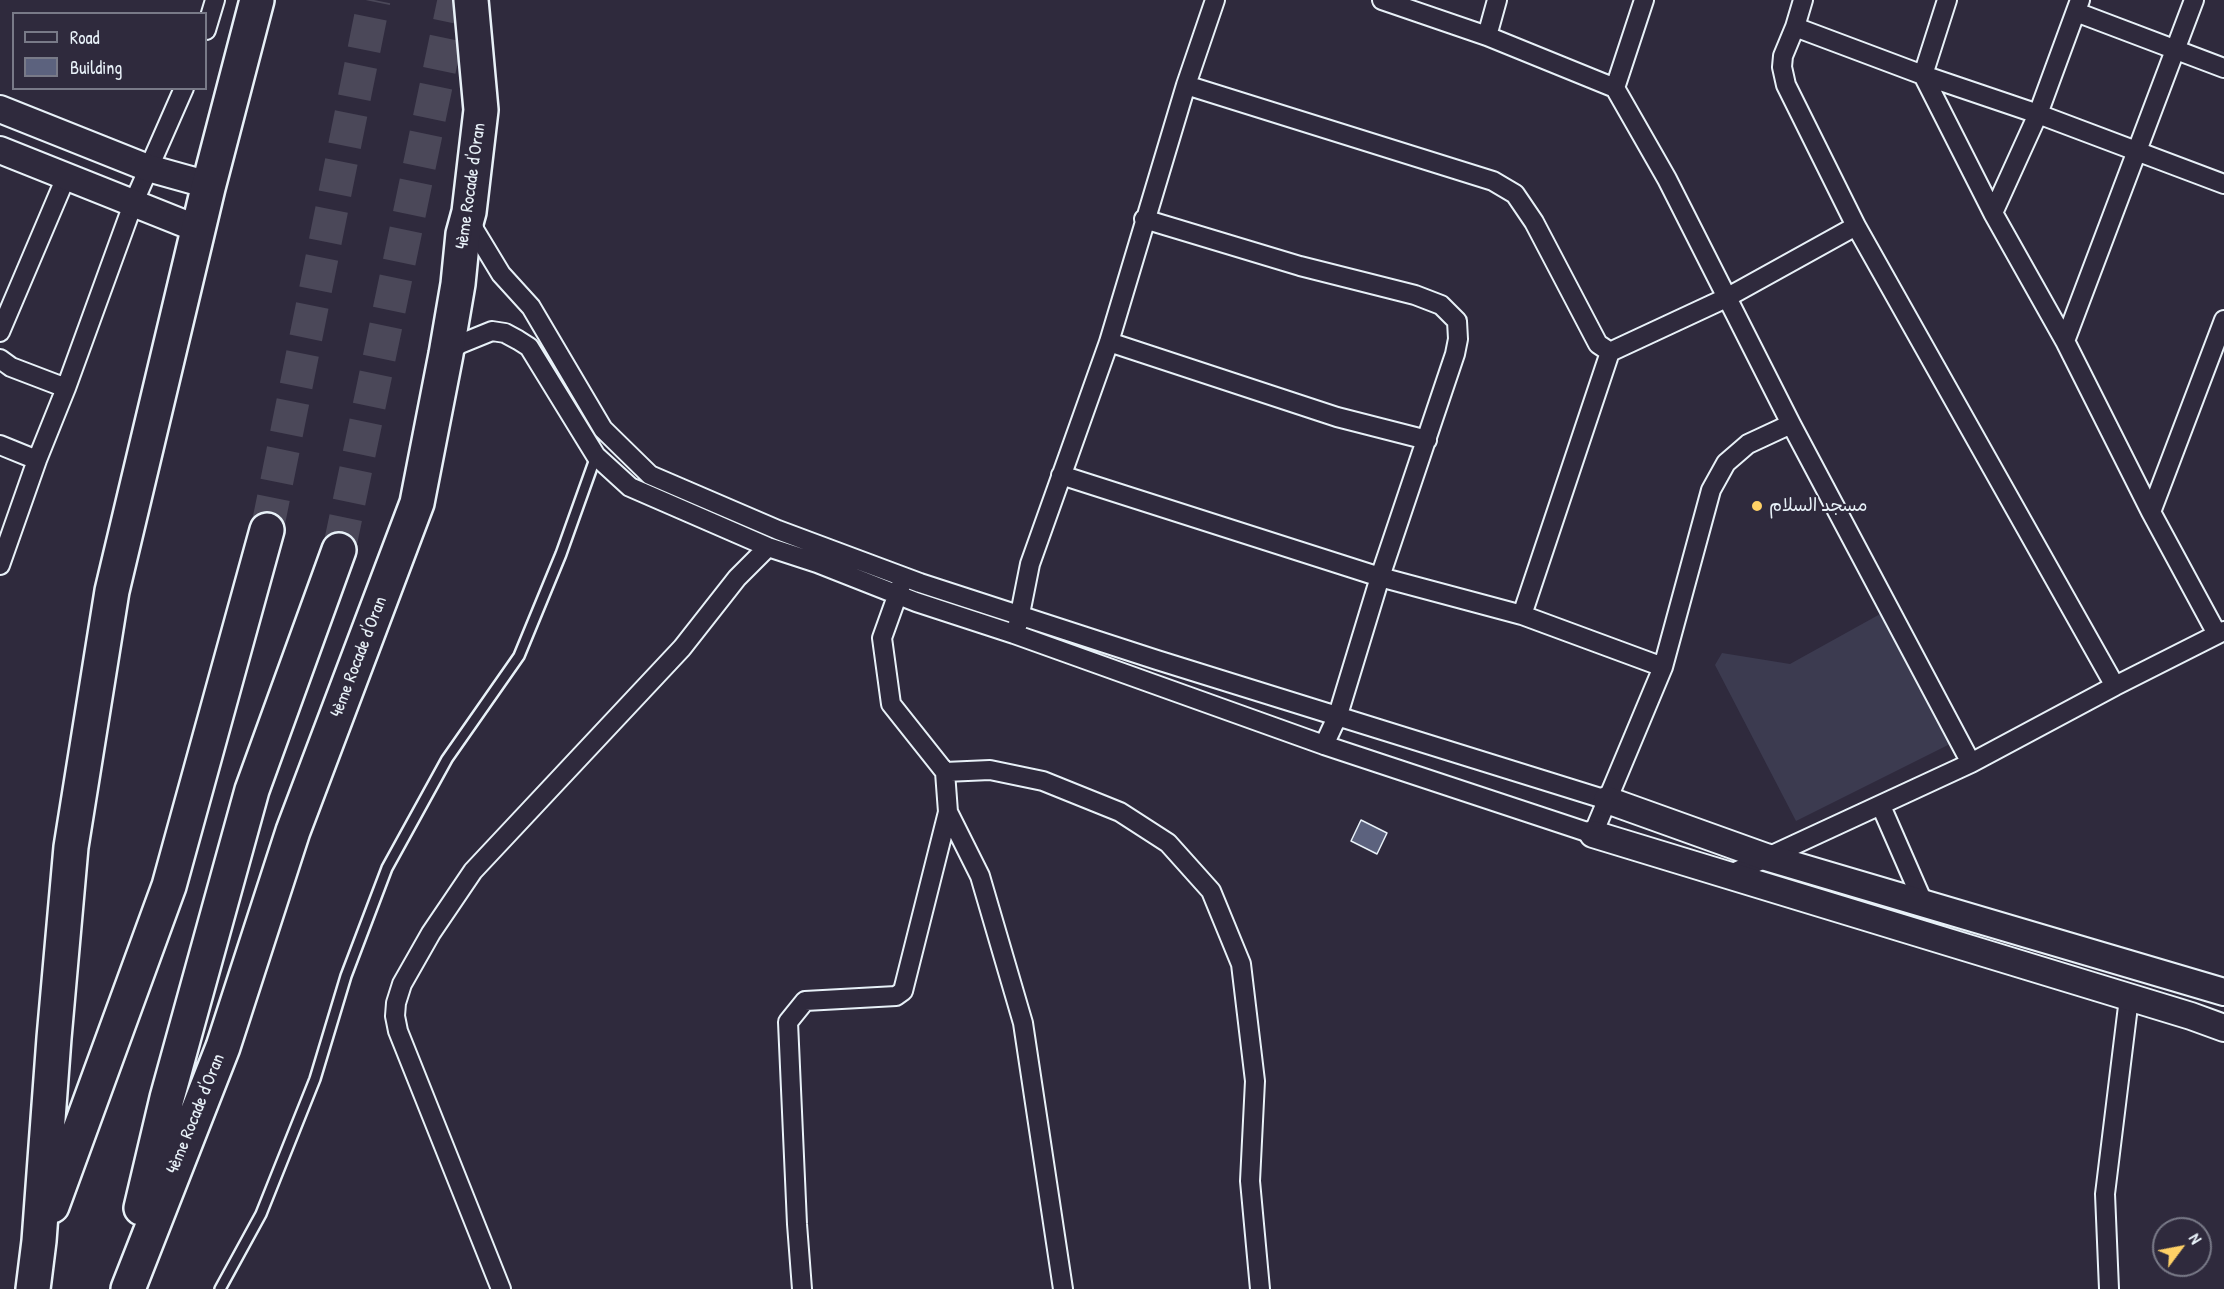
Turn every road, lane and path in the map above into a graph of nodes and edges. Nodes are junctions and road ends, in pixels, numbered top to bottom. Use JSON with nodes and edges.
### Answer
{"nodes":[{"id":1,"x":215,"y":0,"type":"edge"},
{"id":2,"x":257,"y":0,"type":"edge"},
{"id":3,"x":471,"y":0,"type":"edge"},
{"id":4,"x":1215,"y":0,"type":"edge"},
{"id":5,"x":1382,"y":0,"type":"edge"},
{"id":6,"x":1497,"y":0,"type":"edge"},
{"id":7,"x":1644,"y":0,"type":"edge"},
{"id":8,"x":1803,"y":0,"type":"edge"},
{"id":9,"x":1947,"y":0,"type":"edge"},
{"id":10,"x":2194,"y":0,"type":"edge"},
{"id":11,"x":2078,"y":6,"type":"edge"},
{"id":12,"x":207,"y":27,"type":"edge"},
{"id":13,"x":1795,"y":27,"type":"junction"},
{"id":14,"x":1487,"y":36,"type":"junction"},
{"id":15,"x":2175,"y":49,"type":"junction"},
{"id":16,"x":2224,"y":68,"type":"edge"},
{"id":17,"x":1923,"y":75,"type":"junction"},
{"id":18,"x":1186,"y":85,"type":"junction"},
{"id":19,"x":1615,"y":88,"type":"junction"},
{"id":20,"x":183,"y":90,"type":"edge"},
{"id":21,"x":0,"y":110,"type":"edge"},
{"id":22,"x":2038,"y":114,"type":"junction"},
{"id":23,"x":0,"y":150,"type":"edge"},
{"id":24,"x":2138,"y":151,"type":"junction"},
{"id":25,"x":148,"y":168,"type":"junction"},
{"id":26,"x":66,"y":177,"type":"junction"},
{"id":27,"x":2224,"y":184,"type":"edge"},
{"id":28,"x":209,"y":185,"type":"junction"},
{"id":29,"x":133,"y":204,"type":"junction"},
{"id":30,"x":469,"y":212,"type":"junction"},
{"id":31,"x":1993,"y":213,"type":"junction"},
{"id":32,"x":1144,"y":219,"type":"junction"},
{"id":33,"x":1856,"y":226,"type":"junction"},
{"id":34,"x":198,"y":229,"type":"junction"},
{"id":35,"x":1726,"y":298,"type":"junction"},
{"id":36,"x":2224,"y":320,"type":"edge"},
{"id":37,"x":0,"y":332,"type":"edge"},
{"id":38,"x":2065,"y":341,"type":"junction"},
{"id":39,"x":1109,"y":342,"type":"junction"},
{"id":40,"x":1610,"y":352,"type":"junction"},
{"id":41,"x":446,"y":354,"type":"junction"},
{"id":42,"x":0,"y":359,"type":"edge"},
{"id":43,"x":66,"y":388,"type":"junction"},
{"id":44,"x":1791,"y":424,"type":"junction"},
{"id":45,"x":603,"y":429,"type":"junction"},
{"id":46,"x":1427,"y":440,"type":"junction"},
{"id":47,"x":0,"y":446,"type":"edge"},
{"id":48,"x":592,"y":450,"type":"junction"},
{"id":49,"x":37,"y":460,"type":"junction"},
{"id":50,"x":1061,"y":475,"type":"junction"},
{"id":51,"x":2151,"y":512,"type":"junction"},
{"id":52,"x":267,"y":530,"type":"tunnel mouth"},
{"id":53,"x":768,"y":547,"type":"junction"},
{"id":54,"x":339,"y":550,"type":"tunnel mouth"},
{"id":55,"x":0,"y":565,"type":"edge"},
{"id":56,"x":1380,"y":577,"type":"junction"},
{"id":57,"x":905,"y":578,"type":"junction"},
{"id":58,"x":897,"y":595,"type":"junction"},
{"id":59,"x":1021,"y":615,"type":"junction"},
{"id":60,"x":1522,"y":615,"type":"junction"},
{"id":61,"x":2220,"y":632,"type":"edge"},
{"id":62,"x":1014,"y":634,"type":"junction"},
{"id":63,"x":1663,"y":666,"type":"junction"},
{"id":64,"x":2115,"y":686,"type":"junction"},
{"id":65,"x":1338,"y":715,"type":"junction"},
{"id":66,"x":1324,"y":745,"type":"junction"},
{"id":67,"x":1971,"y":763,"type":"junction"},
{"id":68,"x":945,"y":772,"type":"junction"},
{"id":69,"x":1607,"y":800,"type":"junction"},
{"id":70,"x":1881,"y":806,"type":"junction"},
{"id":71,"x":948,"y":812,"type":"junction"},
{"id":72,"x":1593,"y":834,"type":"junction"},
{"id":73,"x":1766,"y":857,"type":"junction"},
{"id":74,"x":1729,"y":875,"type":"junction"},
{"id":75,"x":1923,"y":902,"type":"junction"},
{"id":76,"x":2224,"y":992,"type":"edge"},
{"id":77,"x":2129,"y":998,"type":"junction"},
{"id":78,"x":2224,"y":1028,"type":"edge"},
{"id":79,"x":39,"y":1241,"type":"junction"},
{"id":80,"x":33,"y":1289,"type":"edge"},
{"id":81,"x":122,"y":1289,"type":"edge"},
{"id":82,"x":128,"y":1289,"type":"edge"},
{"id":83,"x":220,"y":1289,"type":"edge"},
{"id":84,"x":501,"y":1289,"type":"edge"},
{"id":85,"x":802,"y":1289,"type":"edge"},
{"id":86,"x":1063,"y":1289,"type":"edge"},
{"id":87,"x":1260,"y":1289,"type":"edge"},
{"id":88,"x":2109,"y":1289,"type":"edge"}],
"edges":[{"from":1,"to":12,"type":"street"},
{"from":2,"to":28,"type":"highway"},
{"from":3,"to":30,"type":"highway","name":"4ème Rocade d'Oran"},
{"from":4,"to":18,"type":"street"},
{"from":5,"to":14,"type":"street"},
{"from":6,"to":14,"type":"street"},
{"from":7,"to":19,"type":"street"},
{"from":8,"to":13,"type":"street"},
{"from":9,"to":17,"type":"street"},
{"from":10,"to":15,"type":"street"},
{"from":11,"to":15,"type":"street"},
{"from":11,"to":22,"type":"street"},
{"from":13,"to":17,"type":"street"},
{"from":13,"to":33,"type":"street"},
{"from":14,"to":19,"type":"street"},
{"from":15,"to":16,"type":"street"},
{"from":15,"to":24,"type":"street"},
{"from":17,"to":22,"type":"street"},
{"from":17,"to":31,"type":"street"},
{"from":18,"to":32,"type":"street"},
{"from":18,"to":40,"type":"street"},
{"from":19,"to":35,"type":"street"},
{"from":20,"to":25,"type":"street"},
{"from":21,"to":25,"type":"main road"},
{"from":22,"to":24,"type":"street"},
{"from":22,"to":31,"type":"street"},
{"from":23,"to":26,"type":"main road"},
{"from":24,"to":27,"type":"street"},
{"from":24,"to":38,"type":"street"},
{"from":25,"to":28,"type":"main road"},
{"from":25,"to":29,"type":"street"},
{"from":26,"to":29,"type":"main road"},
{"from":26,"to":37,"type":"street"},
{"from":28,"to":34,"type":"highway"},
{"from":29,"to":34,"type":"main road"},
{"from":29,"to":43,"type":"street"},
{"from":30,"to":41,"type":"highway","name":"4ème Rocade d'Oran"},
{"from":30,"to":45,"type":"street"},
{"from":31,"to":38,"type":"street"},
{"from":32,"to":39,"type":"street"},
{"from":32,"to":46,"type":"street"},
{"from":33,"to":35,"type":"street"},
{"from":33,"to":64,"type":"street"},
{"from":34,"to":79,"type":"highway"},
{"from":35,"to":40,"type":"street"},
{"from":35,"to":44,"type":"street"},
{"from":36,"to":51,"type":"street"},
{"from":38,"to":51,"type":"street"},
{"from":39,"to":46,"type":"street"},
{"from":39,"to":50,"type":"street"},
{"from":40,"to":60,"type":"street"},
{"from":41,"to":48,"type":"street"},
{"from":41,"to":82,"type":"highway","name":"4ème Rocade d'Oran"},
{"from":42,"to":43,"type":"street"},
{"from":43,"to":49,"type":"street"},
{"from":44,"to":63,"type":"street"},
{"from":44,"to":67,"type":"street"},
{"from":45,"to":48,"type":"street"},
{"from":45,"to":57,"type":"street"},
{"from":46,"to":56,"type":"street"},
{"from":47,"to":49,"type":"street"},
{"from":48,"to":53,"type":"street"},
{"from":48,"to":83,"type":"lane"},
{"from":49,"to":55,"type":"street"},
{"from":50,"to":56,"type":"street"},
{"from":50,"to":59,"type":"street"},
{"from":51,"to":61,"type":"street"},
{"from":52,"to":79,"type":"highway"},
{"from":53,"to":58,"type":"street"},
{"from":53,"to":84,"type":"street"},
{"from":54,"to":81,"type":"highway"},
{"from":56,"to":60,"type":"street"},
{"from":56,"to":65,"type":"street"},
{"from":57,"to":58,"type":"street"},
{"from":57,"to":59,"type":"street"},
{"from":58,"to":62,"type":"street"},
{"from":58,"to":68,"type":"street"},
{"from":59,"to":62,"type":"street"},
{"from":59,"to":65,"type":"street"},
{"from":60,"to":63,"type":"street"},
{"from":61,"to":64,"type":"street"},
{"from":62,"to":66,"type":"street"},
{"from":63,"to":69,"type":"street"},
{"from":64,"to":67,"type":"street"},
{"from":65,"to":66,"type":"street"},
{"from":65,"to":69,"type":"street"},
{"from":66,"to":72,"type":"street"},
{"from":67,"to":70,"type":"street"},
{"from":68,"to":71,"type":"street"},
{"from":68,"to":87,"type":"street"},
{"from":69,"to":72,"type":"street"},
{"from":69,"to":73,"type":"main road"},
{"from":70,"to":73,"type":"street"},
{"from":70,"to":75,"type":"street"},
{"from":71,"to":85,"type":"street"},
{"from":71,"to":86,"type":"street"},
{"from":72,"to":74,"type":"main road"},
{"from":73,"to":74,"type":"street"},
{"from":73,"to":75,"type":"main road"},
{"from":74,"to":77,"type":"main road"},
{"from":75,"to":76,"type":"main road"},
{"from":77,"to":78,"type":"main road"},
{"from":77,"to":88,"type":"street"},
{"from":79,"to":80,"type":"highway"}]}
